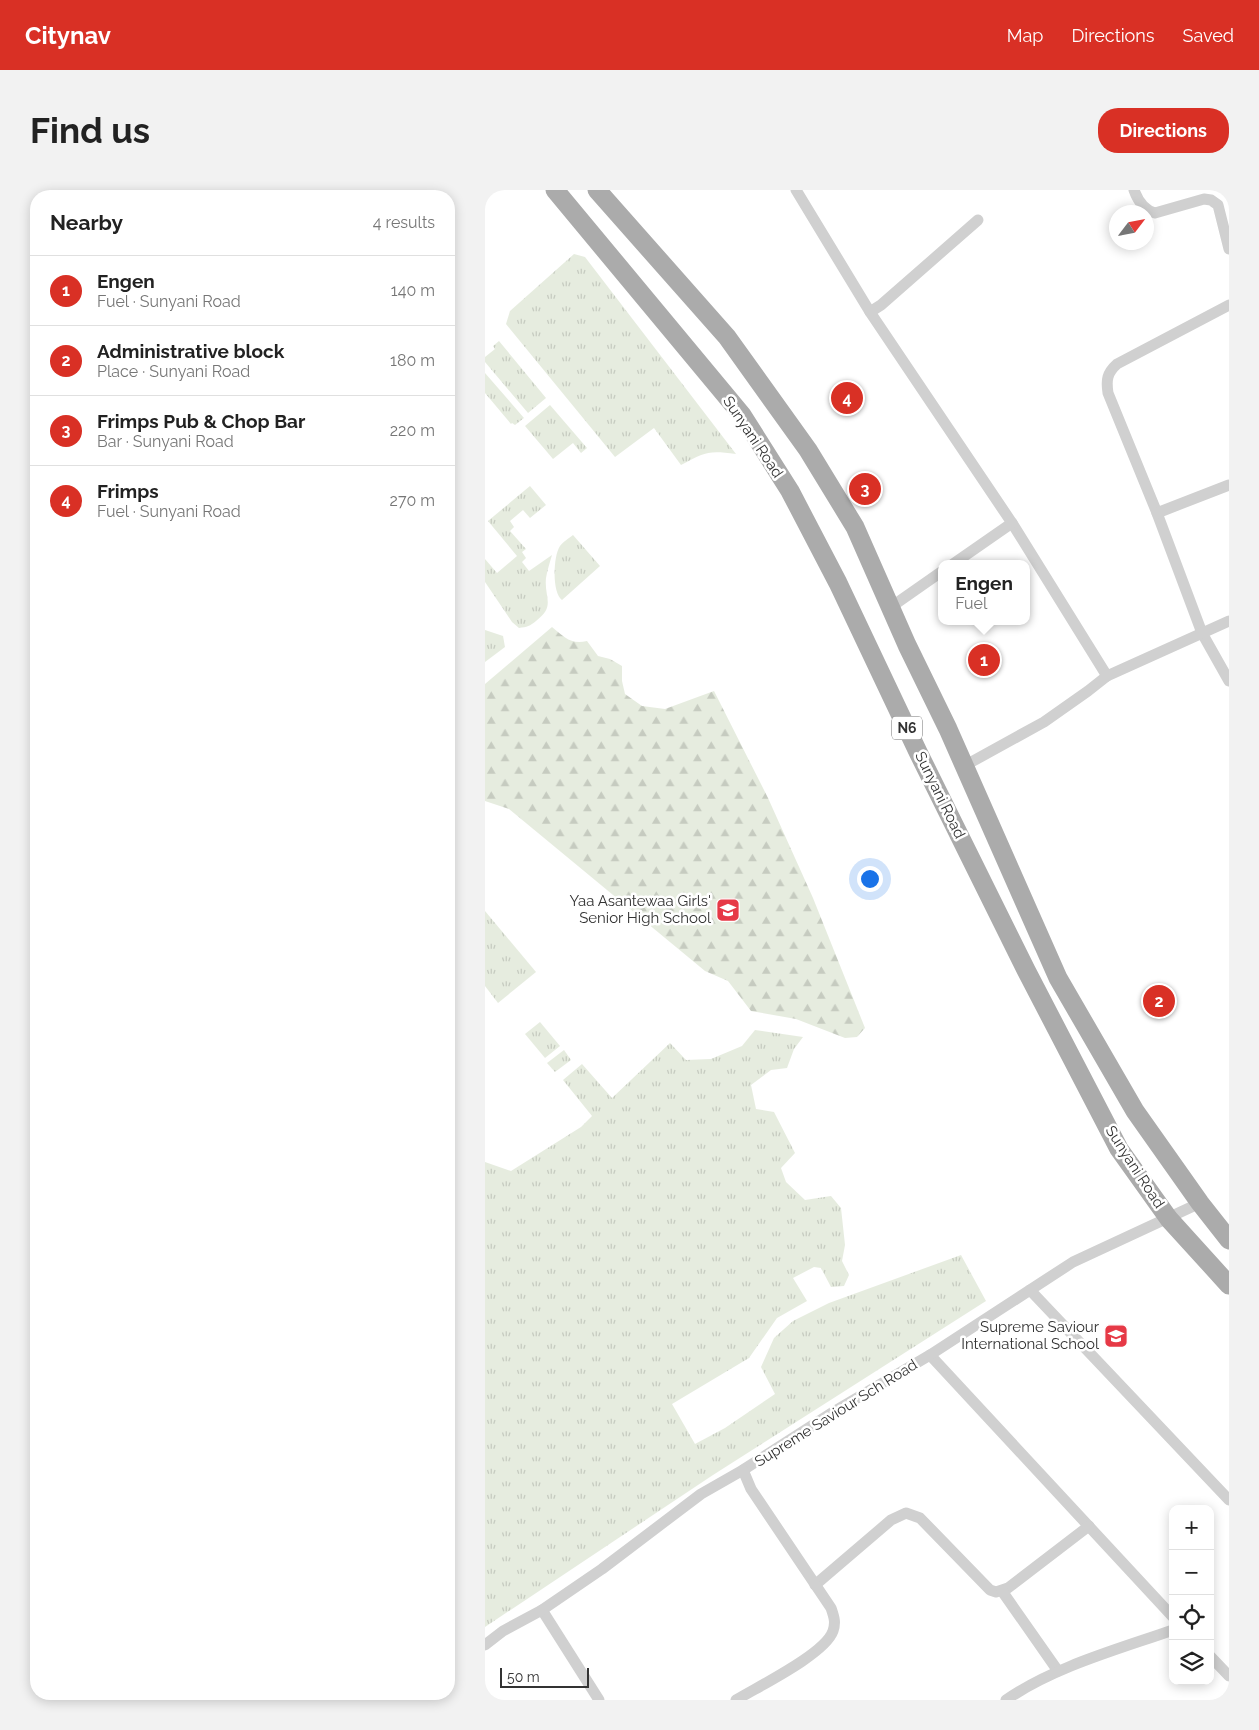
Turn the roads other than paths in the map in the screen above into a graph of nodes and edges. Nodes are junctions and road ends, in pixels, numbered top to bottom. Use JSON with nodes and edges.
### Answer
{"nodes":[{"id":1,"x":555,"y":190,"type":"edge"},
{"id":2,"x":597,"y":190,"type":"edge"},
{"id":3,"x":796,"y":190,"type":"edge"},
{"id":4,"x":1134,"y":190,"type":"edge"},
{"id":5,"x":979,"y":220,"type":"dead end"},
{"id":6,"x":1229,"y":249,"type":"edge"},
{"id":7,"x":1229,"y":305,"type":"edge"},
{"id":8,"x":870,"y":312,"type":"junction"},
{"id":9,"x":1229,"y":484,"type":"edge"},
{"id":10,"x":1157,"y":513,"type":"junction"},
{"id":11,"x":1011,"y":523,"type":"junction"},
{"id":12,"x":959,"y":560,"type":"edge"},
{"id":13,"x":938,"y":574,"type":"edge"},
{"id":14,"x":891,"y":607,"type":"junction"},
{"id":15,"x":1229,"y":621,"type":"edge"},
{"id":16,"x":1203,"y":632,"type":"junction"},
{"id":17,"x":1107,"y":676,"type":"junction"},
{"id":18,"x":1229,"y":681,"type":"edge"},
{"id":19,"x":964,"y":766,"type":"junction"},
{"id":20,"x":1200,"y":1203,"type":"junction"},
{"id":21,"x":1169,"y":1219,"type":"junction"},
{"id":22,"x":1229,"y":1240,"type":"edge"},
{"id":23,"x":1229,"y":1285,"type":"edge"},
{"id":24,"x":1030,"y":1290,"type":"junction"},
{"id":25,"x":930,"y":1355,"type":"junction"},
{"id":26,"x":743,"y":1470,"type":"junction"},
{"id":27,"x":1229,"y":1500,"type":"edge"},
{"id":28,"x":1089,"y":1526,"type":"junction"},
{"id":29,"x":815,"y":1585,"type":"junction"},
{"id":30,"x":1002,"y":1591,"type":"junction"},
{"id":31,"x":542,"y":1610,"type":"junction"},
{"id":32,"x":1169,"y":1613,"type":"edge"},
{"id":33,"x":1169,"y":1631,"type":"edge"},
{"id":34,"x":485,"y":1645,"type":"edge"},
{"id":35,"x":1214,"y":1660,"type":"edge"},
{"id":36,"x":1058,"y":1671,"type":"junction"},
{"id":37,"x":1229,"y":1676,"type":"edge"},
{"id":38,"x":599,"y":1700,"type":"edge"},
{"id":39,"x":736,"y":1700,"type":"edge"},
{"id":40,"x":1006,"y":1700,"type":"edge"}],
"edges":[{"from":1,"to":21,"type":"main road","name":"Sunyani Road","number":"N6"},
{"from":2,"to":14,"type":"main road","name":"Sunyani Road","number":"N6"},
{"from":3,"to":8,"type":"street"},
{"from":4,"to":6,"type":"street"},
{"from":5,"to":8,"type":"street"},
{"from":7,"to":10,"type":"street"},
{"from":8,"to":11,"type":"street"},
{"from":9,"to":10,"type":"street"},
{"from":10,"to":16,"type":"street"},
{"from":11,"to":12,"type":"street"},
{"from":11,"to":17,"type":"street"},
{"from":13,"to":14,"type":"street"},
{"from":14,"to":19,"type":"main road","name":"Sunyani Road","number":"N6"},
{"from":15,"to":16,"type":"street"},
{"from":16,"to":17,"type":"street"},
{"from":16,"to":18,"type":"street"},
{"from":17,"to":19,"type":"street"},
{"from":19,"to":20,"type":"main road","name":"Sunyani Road","number":"N6"},
{"from":20,"to":21,"type":"street","name":"Supreme Saviour Sch Road"},
{"from":20,"to":22,"type":"main road","name":"Sunyani Road","number":"N6"},
{"from":21,"to":23,"type":"main road","name":"Sunyani Road","number":"N6"},
{"from":21,"to":24,"type":"street","name":"Supreme Saviour Sch Road"},
{"from":24,"to":25,"type":"street","name":"Supreme Saviour Sch Road"},
{"from":24,"to":27,"type":"street"},
{"from":25,"to":26,"type":"street","name":"Supreme Saviour Sch Road"},
{"from":25,"to":28,"type":"street"},
{"from":26,"to":29,"type":"street"},
{"from":26,"to":31,"type":"street","name":"Supreme Saviour Sch Road"},
{"from":28,"to":30,"type":"street"},
{"from":28,"to":32,"type":"street"},
{"from":29,"to":30,"type":"street"},
{"from":29,"to":39,"type":"street"},
{"from":30,"to":36,"type":"street"},
{"from":31,"to":34,"type":"street","name":"Supreme Saviour Sch Road"},
{"from":31,"to":38,"type":"street"},
{"from":33,"to":36,"type":"street"},
{"from":35,"to":37,"type":"street"},
{"from":36,"to":40,"type":"street"}]}
